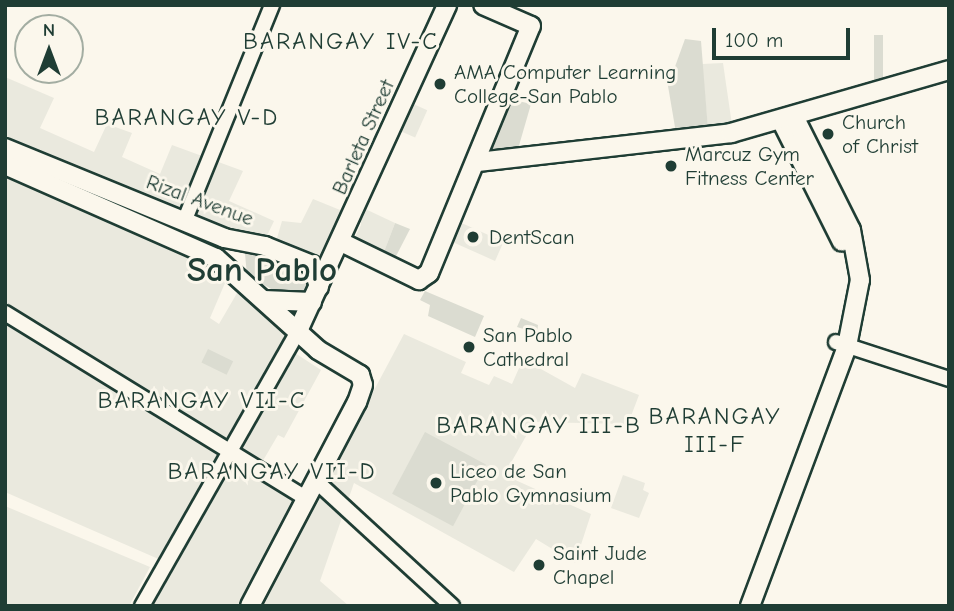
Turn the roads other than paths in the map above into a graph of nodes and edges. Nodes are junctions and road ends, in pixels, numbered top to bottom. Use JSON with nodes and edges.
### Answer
{"nodes":[{"id":1,"x":272,"y":5,"type":"edge"},
{"id":2,"x":447,"y":5,"type":"edge"},
{"id":3,"x":483,"y":5,"type":"edge"},
{"id":4,"x":949,"y":70,"type":"edge"},
{"id":5,"x":788,"y":118,"type":"junction"},
{"id":6,"x":5,"y":148,"type":"edge"},
{"id":7,"x":478,"y":162,"type":"junction"},
{"id":8,"x":5,"y":165,"type":"edge"},
{"id":9,"x":184,"y":222,"type":"junction"},
{"id":10,"x":341,"y":242,"type":"junction"},
{"id":11,"x":319,"y":267,"type":"junction"},
{"id":12,"x":316,"y":295,"type":"junction"},
{"id":13,"x":264,"y":300,"type":"junction"},
{"id":14,"x":5,"y":313,"type":"edge"},
{"id":15,"x":297,"y":333,"type":"junction"},
{"id":16,"x":841,"y":344,"type":"junction"},
{"id":17,"x":949,"y":379,"type":"edge"},
{"id":18,"x":233,"y":451,"type":"junction"},
{"id":19,"x":316,"y":481,"type":"junction"},
{"id":20,"x":307,"y":499,"type":"junction"},
{"id":21,"x":142,"y":606,"type":"edge"},
{"id":22,"x":250,"y":606,"type":"edge"},
{"id":23,"x":452,"y":606,"type":"edge"},
{"id":24,"x":738,"y":606,"type":"edge"},
{"id":25,"x":750,"y":606,"type":"edge"}],
"edges":[{"from":1,"to":9,"type":"street"},
{"from":2,"to":10,"type":"main road","name":"Barleta Street"},
{"from":3,"to":7,"type":"main road"},
{"from":4,"to":5,"type":"main road"},
{"from":5,"to":7,"type":"main road"},
{"from":5,"to":16,"type":"main road"},
{"from":6,"to":9,"type":"main road","name":"Rizal Avenue"},
{"from":7,"to":10,"type":"main road"},
{"from":8,"to":13,"type":"main road","name":"Rizal Avenue"},
{"from":9,"to":11,"type":"main road","name":"Rizal Avenue"},
{"from":10,"to":11,"type":"main road","name":"Barleta Street"},
{"from":11,"to":12,"type":"main road","name":"Barleta Street"},
{"from":12,"to":13,"type":"main road"},
{"from":12,"to":15,"type":"main road"},
{"from":13,"to":15,"type":"main road","name":"Rizal Avenue"},
{"from":14,"to":18,"type":"street"},
{"from":15,"to":18,"type":"street"},
{"from":15,"to":19,"type":"main road","name":"Rizal Avenue"},
{"from":16,"to":17,"type":"street"},
{"from":16,"to":24,"type":"main road"},
{"from":16,"to":25,"type":"main road"},
{"from":18,"to":20,"type":"street"},
{"from":18,"to":21,"type":"street"},
{"from":19,"to":20,"type":"main road"},
{"from":19,"to":23,"type":"street"},
{"from":20,"to":22,"type":"main road"}]}
